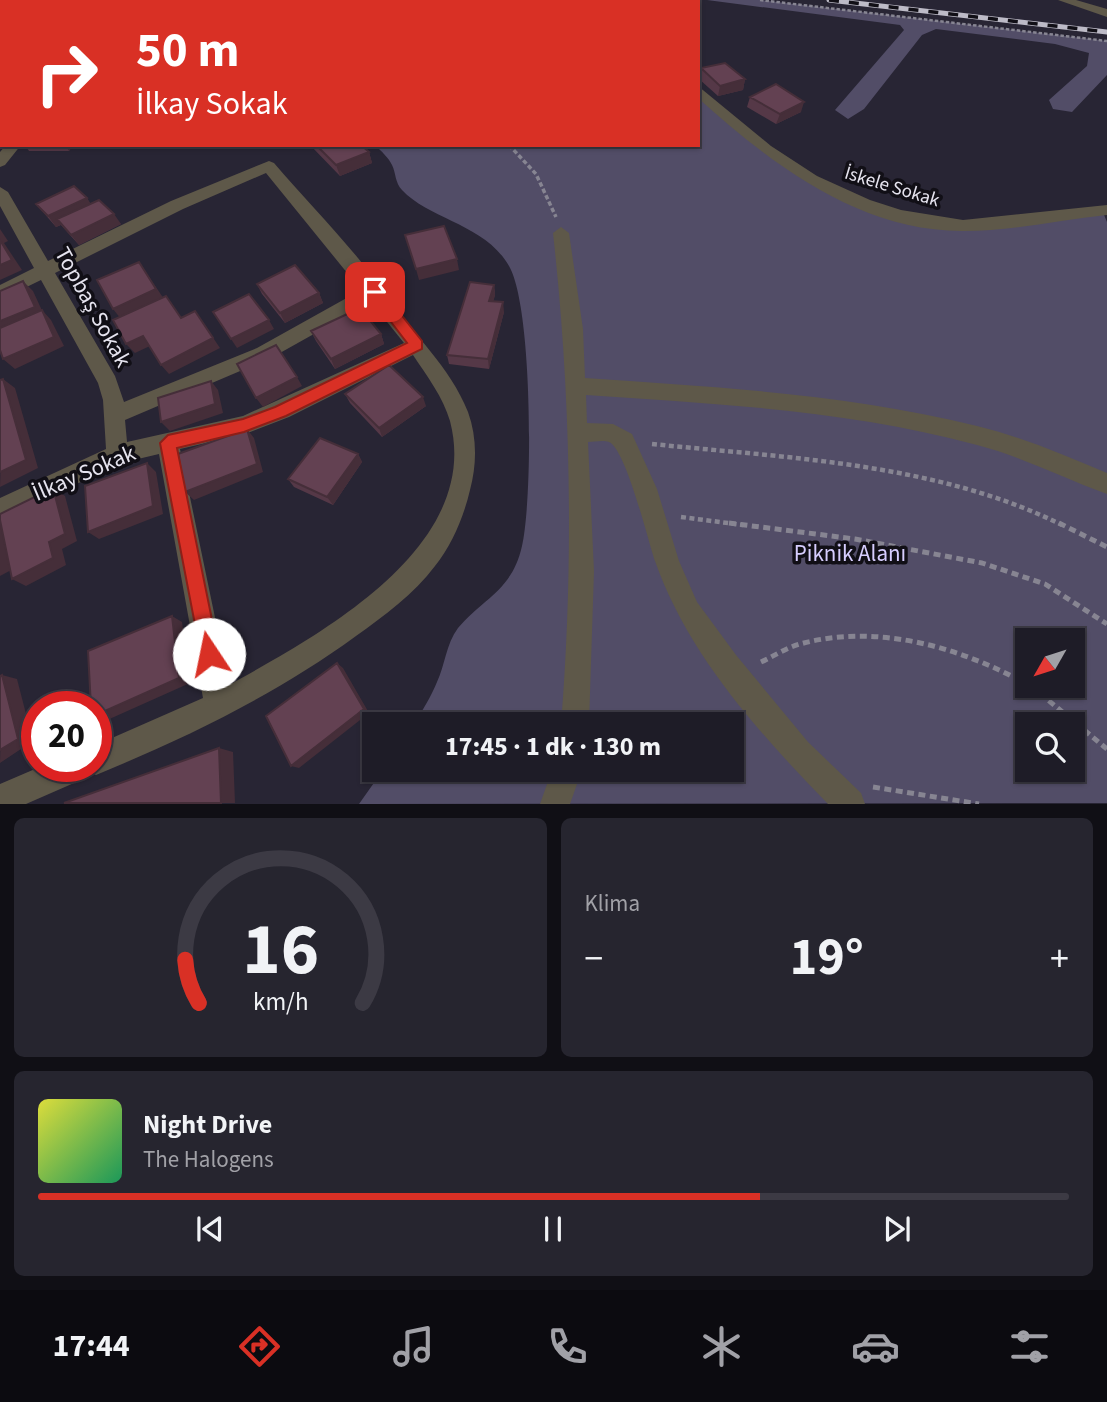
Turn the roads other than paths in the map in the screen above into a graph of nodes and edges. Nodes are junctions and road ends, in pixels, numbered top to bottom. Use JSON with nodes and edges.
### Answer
{"nodes":[{"id":1,"x":1064,"y":0,"type":"edge"},
{"id":2,"x":1107,"y":13,"type":"edge"},
{"id":3,"x":700,"y":92,"type":"edge"},
{"id":4,"x":12,"y":147,"type":"edge"},
{"id":5,"x":0,"y":162,"type":"edge"},
{"id":6,"x":0,"y":192,"type":"edge"},
{"id":7,"x":1107,"y":210,"type":"edge"},
{"id":8,"x":561,"y":233,"type":"road end"},
{"id":9,"x":46,"y":270,"type":"junction"},
{"id":10,"x":375,"y":292,"type":"junction"},
{"id":11,"x":0,"y":293,"type":"edge"},
{"id":12,"x":417,"y":345,"type":"junction"},
{"id":13,"x":575,"y":386,"type":"junction"},
{"id":14,"x":115,"y":415,"type":"junction"},
{"id":15,"x":577,"y":432,"type":"junction"},
{"id":16,"x":168,"y":443,"type":"junction"},
{"id":17,"x":117,"y":454,"type":"junction"},
{"id":18,"x":1107,"y":484,"type":"edge"},
{"id":19,"x":0,"y":509,"type":"edge"},
{"id":20,"x":219,"y":706,"type":"junction"},
{"id":21,"x":575,"y":712,"type":"edge"},
{"id":22,"x":112,"y":754,"type":"edge"},
{"id":23,"x":41,"y":782,"type":"edge"},
{"id":24,"x":563,"y":782,"type":"edge"},
{"id":25,"x":0,"y":799,"type":"edge"},
{"id":26,"x":555,"y":803,"type":"edge"},
{"id":27,"x":850,"y":803,"type":"edge"}],
"edges":[{"from":1,"to":2,"type":"street"},
{"from":3,"to":7,"type":"street","name":"İskele Sokak"},
{"from":4,"to":5,"type":"street"},
{"from":6,"to":9,"type":"street","name":"Topbaş Sokak"},
{"from":8,"to":13,"type":"street"},
{"from":9,"to":10,"type":"street"},
{"from":9,"to":11,"type":"street"},
{"from":9,"to":14,"type":"street","name":"Topbaş Sokak"},
{"from":10,"to":12,"type":"street"},
{"from":10,"to":14,"type":"street"},
{"from":12,"to":16,"type":"street","name":"İlkay Sokak"},
{"from":12,"to":20,"type":"street"},
{"from":13,"to":15,"type":"street"},
{"from":13,"to":18,"type":"street"},
{"from":14,"to":17,"type":"street","name":"Topbaş Sokak"},
{"from":15,"to":21,"type":"street"},
{"from":15,"to":27,"type":"street"},
{"from":16,"to":17,"type":"street","name":"İlkay Sokak"},
{"from":16,"to":20,"type":"street"},
{"from":17,"to":19,"type":"street","name":"İlkay Sokak"},
{"from":20,"to":22,"type":"street"},
{"from":23,"to":25,"type":"street"},
{"from":24,"to":26,"type":"street"}]}
